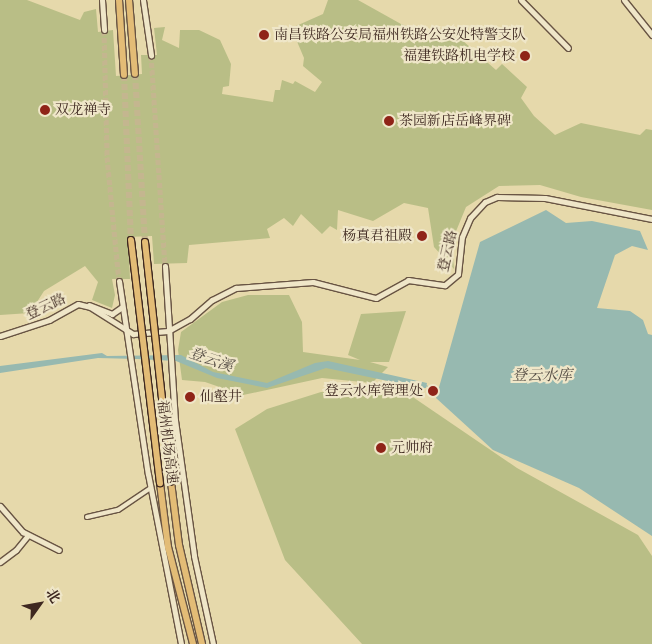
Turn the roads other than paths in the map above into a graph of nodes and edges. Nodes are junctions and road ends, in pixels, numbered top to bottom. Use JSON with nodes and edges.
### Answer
{"nodes":[{"id":1,"x":102,"y":0,"type":"edge"},
{"id":2,"x":119,"y":0,"type":"edge"},
{"id":3,"x":129,"y":0,"type":"edge"},
{"id":4,"x":142,"y":0,"type":"edge"},
{"id":5,"x":521,"y":0,"type":"edge"},
{"id":6,"x":627,"y":1,"type":"edge"},
{"id":7,"x":104,"y":30,"type":"tunnel mouth"},
{"id":8,"x":652,"y":35,"type":"edge"},
{"id":9,"x":568,"y":48,"type":"dead end"},
{"id":10,"x":151,"y":55,"type":"tunnel mouth"},
{"id":11,"x":134,"y":74,"type":"tunnel mouth"},
{"id":12,"x":124,"y":75,"type":"tunnel mouth"},
{"id":13,"x":652,"y":219,"type":"edge"},
{"id":14,"x":131,"y":240,"type":"tunnel mouth"},
{"id":15,"x":145,"y":242,"type":"tunnel mouth"},
{"id":16,"x":165,"y":266,"type":"tunnel mouth"},
{"id":17,"x":119,"y":281,"type":"tunnel mouth"},
{"id":18,"x":87,"y":305,"type":"junction"},
{"id":19,"x":122,"y":306,"type":"junction"},
{"id":20,"x":125,"y":331,"type":"junction"},
{"id":21,"x":168,"y":331,"type":"junction"},
{"id":22,"x":0,"y":336,"type":"edge"},
{"id":23,"x":150,"y":488,"type":"junction"},
{"id":24,"x":0,"y":506,"type":"edge"},
{"id":25,"x":87,"y":517,"type":"dead end"},
{"id":26,"x":28,"y":535,"type":"junction"},
{"id":27,"x":59,"y":550,"type":"dead end"},
{"id":28,"x":0,"y":562,"type":"edge"},
{"id":29,"x":181,"y":644,"type":"edge"},
{"id":30,"x":192,"y":644,"type":"edge"},
{"id":31,"x":202,"y":644,"type":"edge"},
{"id":32,"x":214,"y":644,"type":"edge"}],
"edges":[{"from":1,"to":7,"type":"street"},
{"from":2,"to":12,"type":"highway"},
{"from":3,"to":11,"type":"highway"},
{"from":4,"to":10,"type":"street"},
{"from":5,"to":9,"type":"street"},
{"from":6,"to":8,"type":"street"},
{"from":13,"to":21,"type":"street","name":"登云路"},
{"from":14,"to":30,"type":"highway","name":"福州机场高速","bridge":true},
{"from":15,"to":31,"type":"highway","name":"福州机场高速","bridge":true},
{"from":16,"to":21,"type":"street"},
{"from":17,"to":19,"type":"street"},
{"from":18,"to":19,"type":"street"},
{"from":18,"to":20,"type":"street","name":"登云路"},
{"from":18,"to":22,"type":"street","name":"登云路"},
{"from":19,"to":20,"type":"street"},
{"from":20,"to":21,"type":"street","name":"登云路"},
{"from":20,"to":23,"type":"street"},
{"from":21,"to":32,"type":"street"},
{"from":23,"to":25,"type":"street"},
{"from":23,"to":29,"type":"street"},
{"from":24,"to":26,"type":"street"},
{"from":26,"to":27,"type":"street"},
{"from":26,"to":28,"type":"street"}]}
